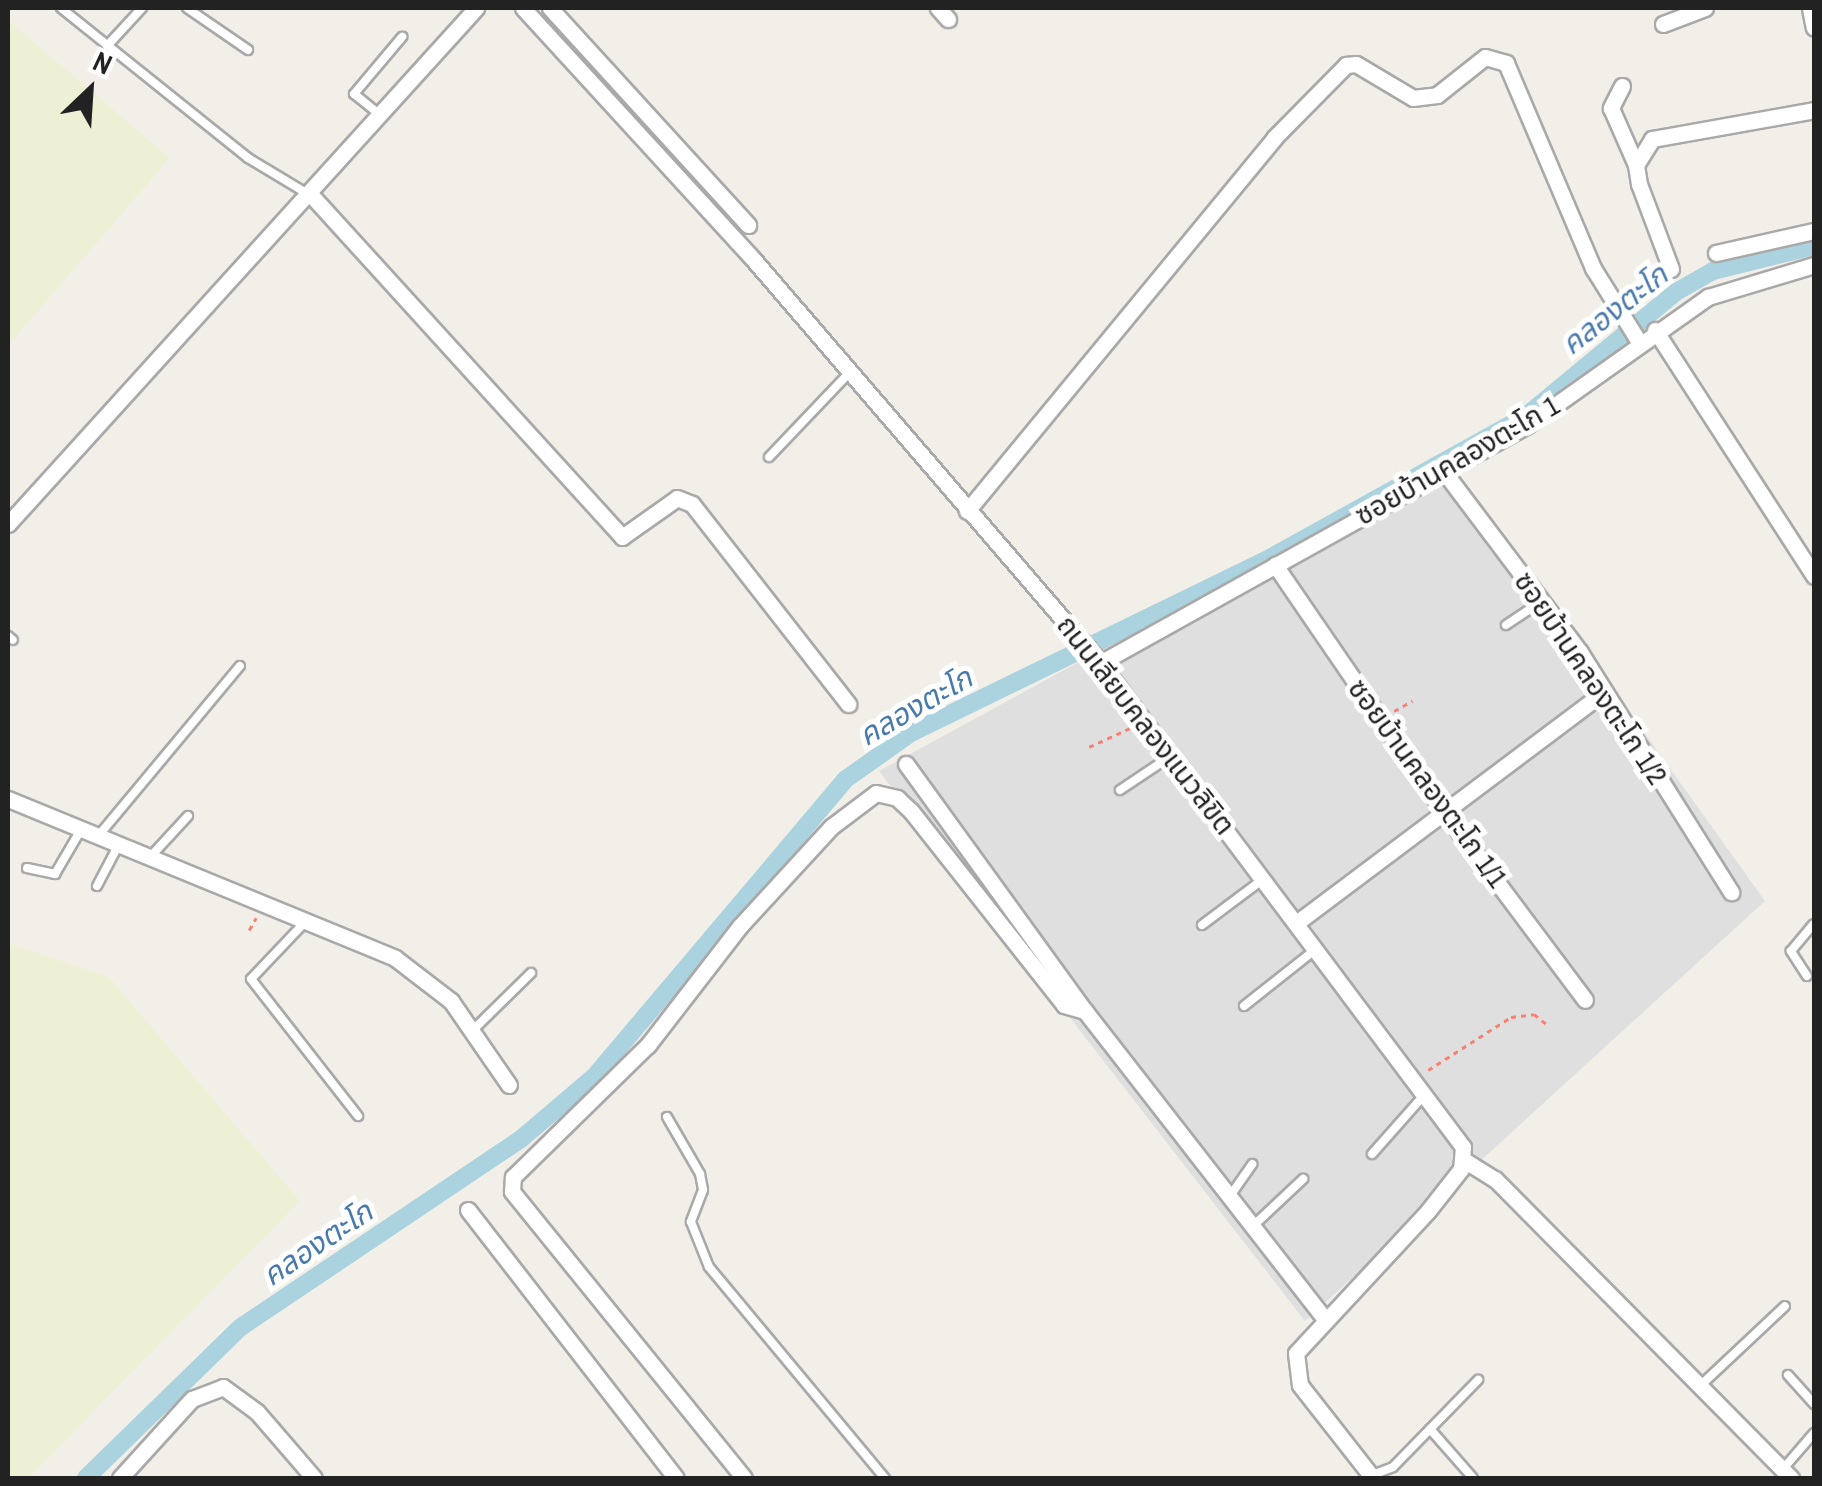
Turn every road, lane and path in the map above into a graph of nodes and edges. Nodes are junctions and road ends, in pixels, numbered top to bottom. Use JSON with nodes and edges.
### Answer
{"nodes":[{"id":1,"x":60,"y":8,"type":"edge"},
{"id":2,"x":142,"y":8,"type":"edge"},
{"id":3,"x":187,"y":8,"type":"edge"},
{"id":4,"x":476,"y":8,"type":"edge"},
{"id":5,"x":522,"y":8,"type":"edge"},
{"id":6,"x":550,"y":8,"type":"edge"},
{"id":7,"x":1705,"y":8,"type":"edge"},
{"id":8,"x":1810,"y":8,"type":"edge"},
{"id":9,"x":1663,"y":24,"type":"dead end"},
{"id":10,"x":1814,"y":28,"type":"edge"},
{"id":11,"x":402,"y":38,"type":"dead end"},
{"id":12,"x":107,"y":46,"type":"junction"},
{"id":13,"x":248,"y":50,"type":"dead end"},
{"id":14,"x":1622,"y":86,"type":"dead end"},
{"id":15,"x":1814,"y":110,"type":"edge"},
{"id":16,"x":382,"y":116,"type":"junction"},
{"id":17,"x":688,"y":157,"type":"junction"},
{"id":18,"x":1636,"y":166,"type":"junction"},
{"id":19,"x":673,"y":172,"type":"junction"},
{"id":20,"x":312,"y":196,"type":"junction"},
{"id":21,"x":748,"y":225,"type":"dead end"},
{"id":22,"x":1814,"y":230,"type":"edge"},
{"id":23,"x":1716,"y":253,"type":"dead end"},
{"id":24,"x":1814,"y":264,"type":"edge"},
{"id":25,"x":1672,"y":269,"type":"dead end"},
{"id":26,"x":1655,"y":330,"type":"junction"},
{"id":27,"x":1637,"y":340,"type":"junction"},
{"id":28,"x":850,"y":370,"type":"junction"},
{"id":29,"x":769,"y":457,"type":"dead end"},
{"id":30,"x":1442,"y":469,"type":"junction"},
{"id":31,"x":967,"y":511,"type":"junction"},
{"id":32,"x":8,"y":524,"type":"edge"},
{"id":33,"x":1274,"y":564,"type":"junction"},
{"id":34,"x":1814,"y":576,"type":"edge"},
{"id":35,"x":1542,"y":602,"type":"junction"},
{"id":36,"x":1506,"y":625,"type":"dead end"},
{"id":37,"x":1098,"y":661,"type":"junction"},
{"id":38,"x":240,"y":666,"type":"dead end"},
{"id":39,"x":1604,"y":692,"type":"junction"},
{"id":40,"x":848,"y":704,"type":"dead end"},
{"id":41,"x":1145,"y":721,"type":"junction"},
{"id":42,"x":1089,"y":747,"type":"dead end"},
{"id":43,"x":1171,"y":756,"type":"junction"},
{"id":44,"x":906,"y":764,"type":"dead end"},
{"id":45,"x":1120,"y":790,"type":"dead end"},
{"id":46,"x":8,"y":798,"type":"edge"},
{"id":47,"x":1443,"y":810,"type":"junction"},
{"id":48,"x":188,"y":816,"type":"dead end"},
{"id":49,"x":82,"y":828,"type":"junction"},
{"id":50,"x":99,"y":834,"type":"junction"},
{"id":51,"x":120,"y":843,"type":"junction"},
{"id":52,"x":152,"y":856,"type":"junction"},
{"id":53,"x":28,"y":868,"type":"dead end"},
{"id":54,"x":1266,"y":877,"type":"junction"},
{"id":55,"x":97,"y":886,"type":"dead end"},
{"id":56,"x":1731,"y":892,"type":"dead end"},
{"id":57,"x":309,"y":918,"type":"junction"},
{"id":58,"x":1299,"y":921,"type":"junction"},
{"id":59,"x":1202,"y":924,"type":"dead end"},
{"id":60,"x":1814,"y":924,"type":"edge"},
{"id":61,"x":1318,"y":948,"type":"junction"},
{"id":62,"x":531,"y":973,"type":"dead end"},
{"id":63,"x":1807,"y":976,"type":"dead end"},
{"id":64,"x":1584,"y":1000,"type":"dead end"},
{"id":65,"x":1244,"y":1006,"type":"dead end"},
{"id":66,"x":1085,"y":1011,"type":"junction"},
{"id":67,"x":1549,"y":1026,"type":"dead end"},
{"id":68,"x":474,"y":1029,"type":"junction"},
{"id":69,"x":1415,"y":1080,"type":"junction"},
{"id":70,"x":509,"y":1085,"type":"dead end"},
{"id":71,"x":1425,"y":1094,"type":"junction"},
{"id":72,"x":358,"y":1116,"type":"dead end"},
{"id":73,"x":667,"y":1118,"type":"dead end"},
{"id":74,"x":1372,"y":1154,"type":"dead end"},
{"id":75,"x":1464,"y":1160,"type":"junction"},
{"id":76,"x":1252,"y":1164,"type":"dead end"},
{"id":77,"x":1303,"y":1179,"type":"dead end"},
{"id":78,"x":1230,"y":1196,"type":"junction"},
{"id":79,"x":468,"y":1210,"type":"dead end"},
{"id":80,"x":1252,"y":1226,"type":"junction"},
{"id":81,"x":1784,"y":1306,"type":"dead end"},
{"id":82,"x":1325,"y":1320,"type":"junction"},
{"id":83,"x":1788,"y":1375,"type":"dead end"},
{"id":84,"x":1478,"y":1380,"type":"dead end"},
{"id":85,"x":1700,"y":1385,"type":"junction"},
{"id":86,"x":1814,"y":1404,"type":"edge"},
{"id":87,"x":1430,"y":1429,"type":"junction"},
{"id":88,"x":1814,"y":1433,"type":"edge"},
{"id":89,"x":1786,"y":1474,"type":"edge"},
{"id":90,"x":1374,"y":1476,"type":"edge"},
{"id":91,"x":120,"y":1478,"type":"edge"},
{"id":92,"x":314,"y":1478,"type":"edge"},
{"id":93,"x":676,"y":1478,"type":"edge"},
{"id":94,"x":744,"y":1478,"type":"edge"},
{"id":95,"x":885,"y":1478,"type":"edge"},
{"id":96,"x":1473,"y":1478,"type":"edge"}],
"edges":[{"from":1,"to":12,"type":"lane"},
{"from":2,"to":12,"type":"lane"},
{"from":3,"to":13,"type":"lane"},
{"from":4,"to":16,"type":"street"},
{"from":5,"to":19,"type":"street","name":"ถนนเลียบคลองแนวลิขิต"},
{"from":6,"to":17,"type":"street"},
{"from":7,"to":9,"type":"street"},
{"from":8,"to":10,"type":"street"},
{"from":11,"to":16,"type":"lane"},
{"from":12,"to":20,"type":"lane"},
{"from":14,"to":18,"type":"street"},
{"from":15,"to":18,"type":"street"},
{"from":16,"to":20,"type":"street"},
{"from":17,"to":19,"type":"street"},
{"from":17,"to":21,"type":"street"},
{"from":18,"to":25,"type":"street"},
{"from":19,"to":28,"type":"street","name":"ถนนเลียบคลองแนวลิขิต"},
{"from":20,"to":32,"type":"street"},
{"from":20,"to":40,"type":"street"},
{"from":22,"to":23,"type":"street"},
{"from":24,"to":26,"type":"street","name":"ซอยบ้านคลองตะโก 1"},
{"from":26,"to":27,"type":"street","name":"ซอยบ้านคลองตะโก 1"},
{"from":26,"to":34,"type":"street"},
{"from":27,"to":30,"type":"street","name":"ซอยบ้านคลองตะโก 1"},
{"from":27,"to":31,"type":"street"},
{"from":28,"to":29,"type":"lane"},
{"from":28,"to":31,"type":"street","name":"ถนนเลียบคลองแนวลิขิต"},
{"from":30,"to":33,"type":"street","name":"ซอยบ้านคลองตะโก 1"},
{"from":30,"to":35,"type":"street","name":"ซอยบ้านคลองตะโก 1/2"},
{"from":31,"to":37,"type":"street","name":"ถนนเลียบคลองแนวลิขิต"},
{"from":33,"to":37,"type":"street","name":"ซอยบ้านคลองตะโก 1"},
{"from":33,"to":47,"type":"street","name":"ซอยบ้านคลองตะโก 1/1"},
{"from":35,"to":36,"type":"lane"},
{"from":35,"to":39,"type":"street","name":"ซอยบ้านคลองตะโก 1/2"},
{"from":37,"to":41,"type":"street","name":"ถนนเลียบคลองแนวลิขิต"},
{"from":38,"to":50,"type":"lane"},
{"from":39,"to":47,"type":"street"},
{"from":39,"to":56,"type":"street","name":"ซอยบ้านคลองตะโก 1/2"},
{"from":41,"to":42,"type":"path"},
{"from":41,"to":43,"type":"street","name":"ถนนเลียบคลองแนวลิขิต"},
{"from":43,"to":45,"type":"lane"},
{"from":43,"to":54,"type":"street","name":"ถนนเลียบคลองแนวลิขิต"},
{"from":44,"to":66,"type":"street"},
{"from":46,"to":49,"type":"street"},
{"from":47,"to":58,"type":"street"},
{"from":47,"to":64,"type":"street","name":"ซอยบ้านคลองตะโก 1/1"},
{"from":48,"to":52,"type":"lane"},
{"from":49,"to":50,"type":"street"},
{"from":49,"to":53,"type":"lane"},
{"from":50,"to":51,"type":"street"},
{"from":51,"to":52,"type":"street"},
{"from":51,"to":55,"type":"lane"},
{"from":52,"to":57,"type":"street"},
{"from":54,"to":58,"type":"street","name":"ถนนเลียบคลองแนวลิขิต"},
{"from":54,"to":59,"type":"lane"},
{"from":57,"to":68,"type":"street"},
{"from":57,"to":72,"type":"lane"},
{"from":58,"to":61,"type":"street","name":"ถนนเลียบคลองแนวลิขิต"},
{"from":60,"to":63,"type":"lane"},
{"from":61,"to":65,"type":"lane"},
{"from":61,"to":69,"type":"street","name":"ถนนเลียบคลองแนวลิขิต"},
{"from":62,"to":68,"type":"lane"},
{"from":66,"to":78,"type":"street"},
{"from":66,"to":94,"type":"street"},
{"from":67,"to":69,"type":"path"},
{"from":68,"to":70,"type":"street"},
{"from":69,"to":71,"type":"street","name":"ถนนเลียบคลองแนวลิขิต"},
{"from":71,"to":74,"type":"lane"},
{"from":71,"to":75,"type":"street","name":"ถนนเลียบคลองแนวลิขิต"},
{"from":73,"to":95,"type":"lane"},
{"from":75,"to":82,"type":"street"},
{"from":75,"to":85,"type":"street"},
{"from":76,"to":78,"type":"lane"},
{"from":77,"to":80,"type":"lane"},
{"from":78,"to":80,"type":"street"},
{"from":79,"to":93,"type":"street"},
{"from":80,"to":82,"type":"street"},
{"from":81,"to":85,"type":"lane"},
{"from":82,"to":90,"type":"street"},
{"from":83,"to":86,"type":"lane"},
{"from":84,"to":87,"type":"lane"},
{"from":85,"to":89,"type":"street"},
{"from":87,"to":90,"type":"lane"},
{"from":87,"to":96,"type":"lane"},
{"from":88,"to":89,"type":"lane"},
{"from":91,"to":92,"type":"street"}]}
